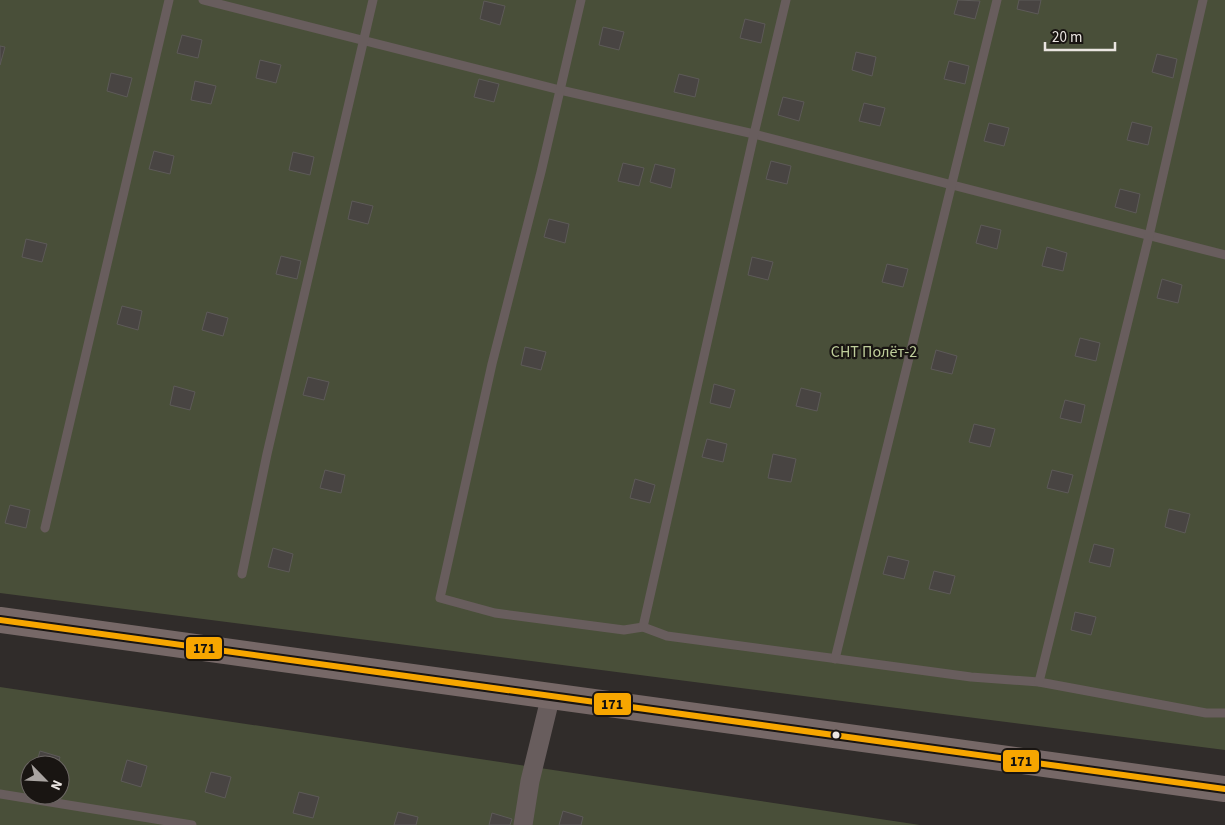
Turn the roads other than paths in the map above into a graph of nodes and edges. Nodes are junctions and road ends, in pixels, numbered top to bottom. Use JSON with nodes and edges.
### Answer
{"nodes":[{"id":1,"x":169,"y":0,"type":"edge"},
{"id":2,"x":203,"y":0,"type":"edge"},
{"id":3,"x":373,"y":0,"type":"edge"},
{"id":4,"x":581,"y":0,"type":"edge"},
{"id":5,"x":786,"y":0,"type":"edge"},
{"id":6,"x":997,"y":0,"type":"edge"},
{"id":7,"x":1204,"y":0,"type":"edge"},
{"id":8,"x":364,"y":41,"type":"junction"},
{"id":9,"x":560,"y":90,"type":"junction"},
{"id":10,"x":754,"y":134,"type":"junction"},
{"id":11,"x":952,"y":184,"type":"junction"},
{"id":12,"x":1149,"y":236,"type":"junction"},
{"id":13,"x":1225,"y":255,"type":"edge"},
{"id":14,"x":45,"y":528,"type":"dead end"},
{"id":15,"x":242,"y":574,"type":"dead end"},
{"id":16,"x":0,"y":620,"type":"edge"},
{"id":17,"x":643,"y":627,"type":"junction"},
{"id":18,"x":834,"y":660,"type":"junction"},
{"id":19,"x":1040,"y":682,"type":"junction"},
{"id":20,"x":551,"y":695,"type":"junction"},
{"id":21,"x":1225,"y":713,"type":"edge"},
{"id":22,"x":1225,"y":789,"type":"edge"},
{"id":23,"x":0,"y":794,"type":"edge"},
{"id":24,"x":192,"y":825,"type":"edge"},
{"id":25,"x":523,"y":825,"type":"edge"}],
"edges":[{"from":1,"to":14,"type":"lane"},
{"from":2,"to":8,"type":"lane"},
{"from":3,"to":8,"type":"lane"},
{"from":4,"to":9,"type":"lane"},
{"from":5,"to":10,"type":"lane"},
{"from":6,"to":11,"type":"lane"},
{"from":7,"to":12,"type":"lane"},
{"from":8,"to":9,"type":"lane"},
{"from":8,"to":15,"type":"lane"},
{"from":9,"to":10,"type":"lane"},
{"from":9,"to":17,"type":"lane"},
{"from":10,"to":11,"type":"lane"},
{"from":10,"to":17,"type":"lane"},
{"from":11,"to":12,"type":"lane"},
{"from":11,"to":18,"type":"lane"},
{"from":12,"to":13,"type":"lane"},
{"from":12,"to":19,"type":"lane"},
{"from":16,"to":20,"type":"street"},
{"from":17,"to":18,"type":"lane"},
{"from":18,"to":19,"type":"lane"},
{"from":19,"to":21,"type":"lane"},
{"from":20,"to":22,"type":"street"},
{"from":20,"to":25,"type":"street"},
{"from":23,"to":24,"type":"lane"}]}
